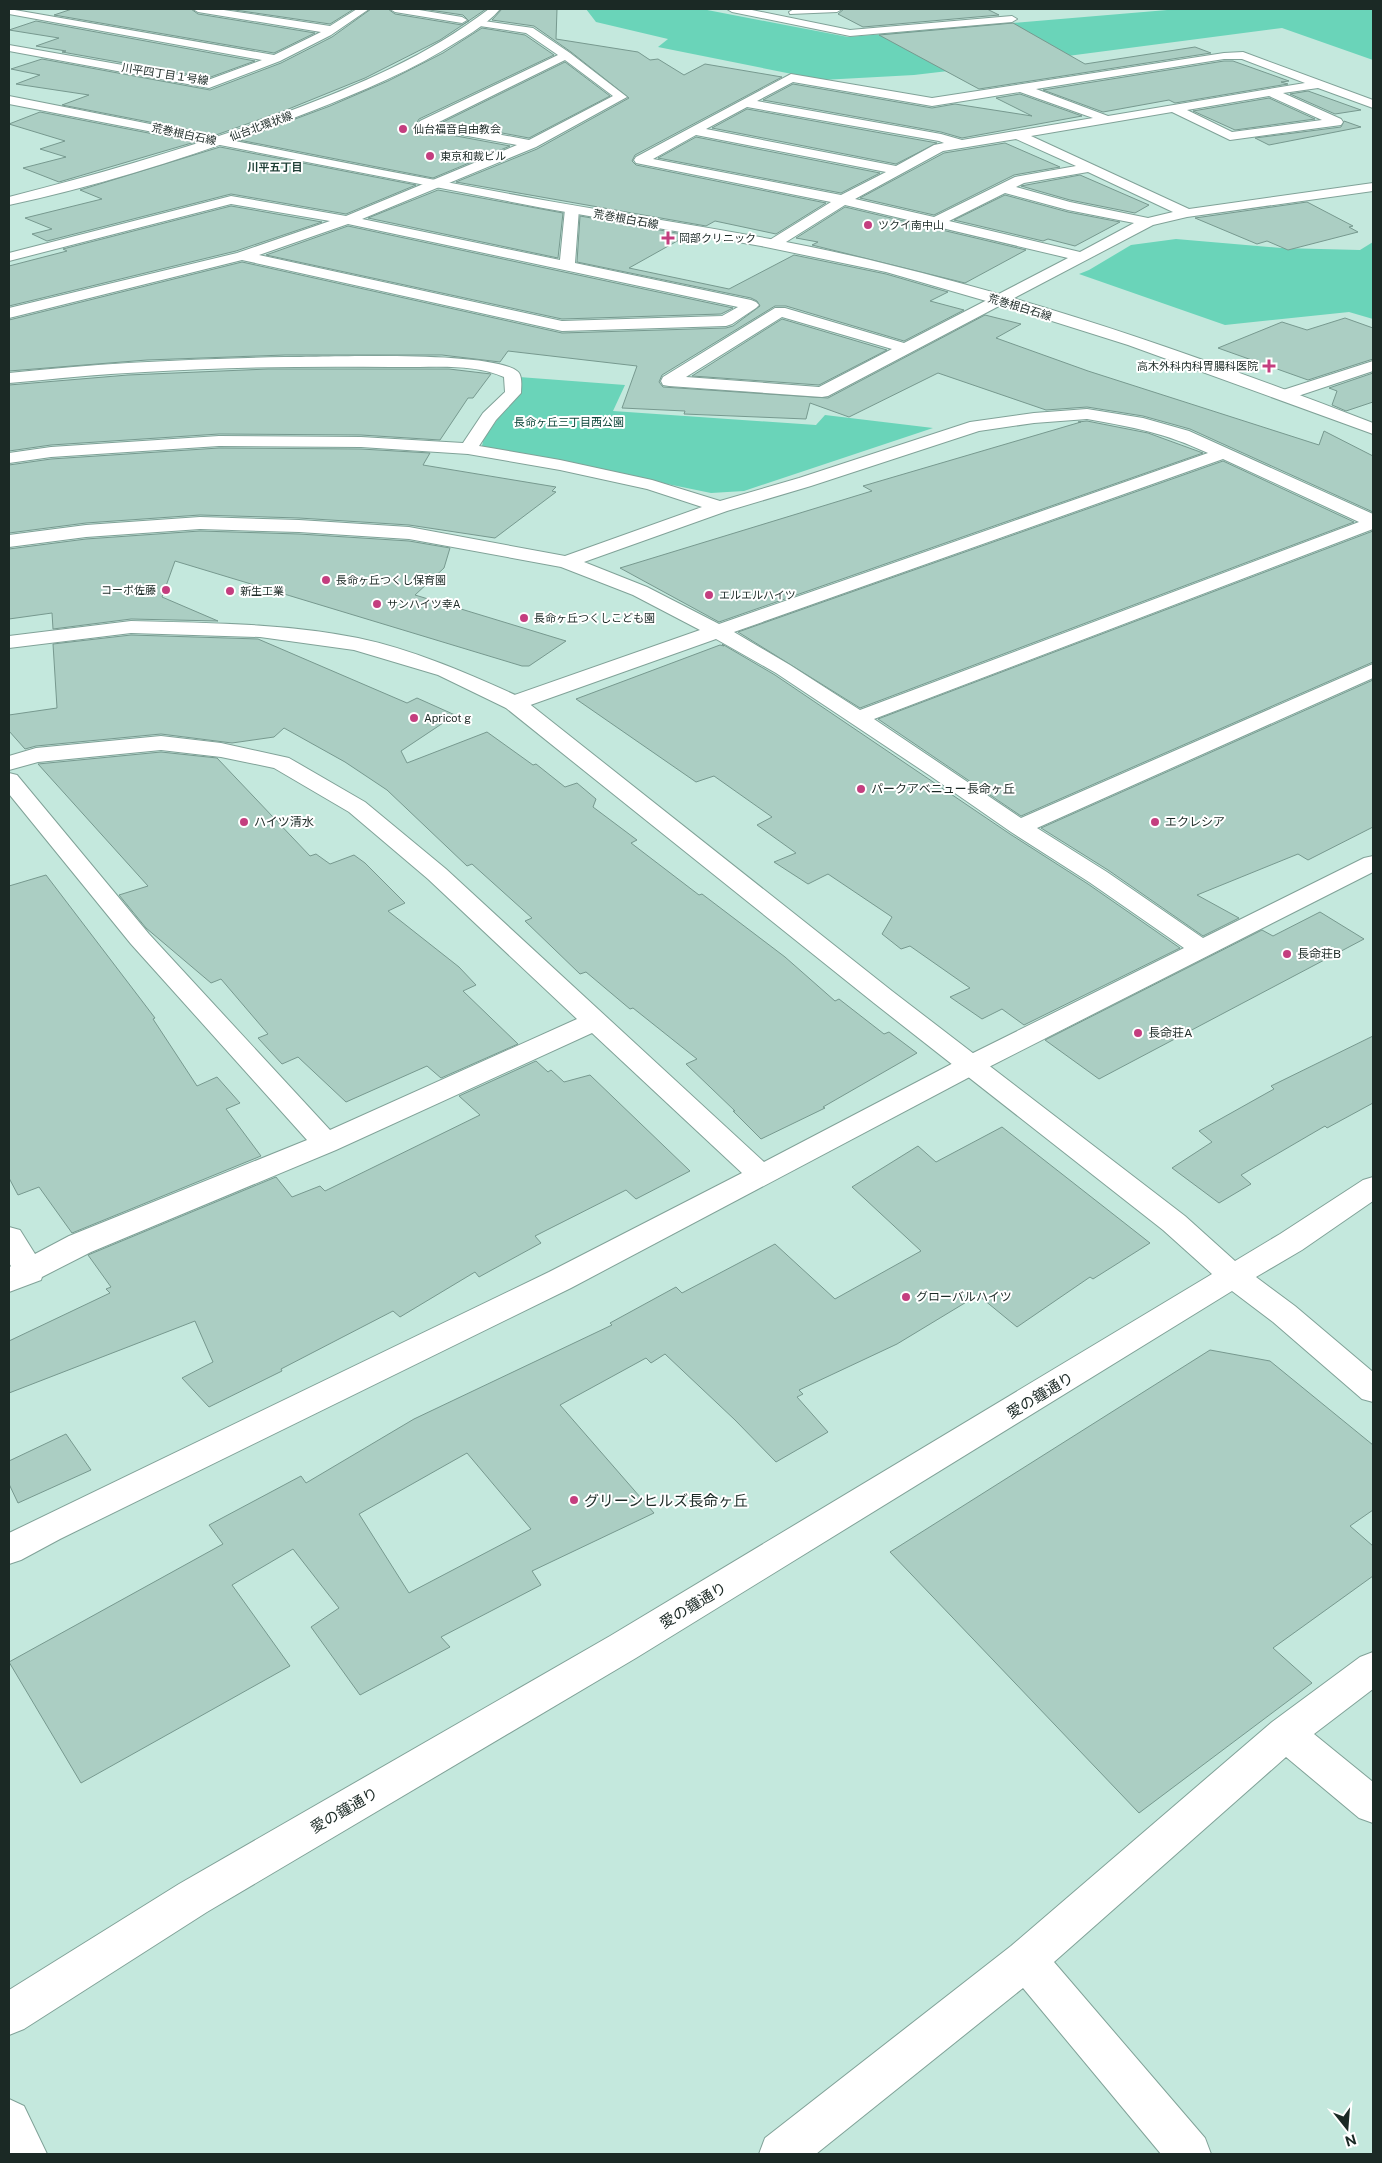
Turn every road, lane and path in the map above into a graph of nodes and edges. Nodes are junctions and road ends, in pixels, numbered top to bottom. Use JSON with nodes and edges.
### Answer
{"nodes":[{"id":1,"x":198,"y":9,"type":"edge"},
{"id":2,"x":364,"y":9,"type":"edge"},
{"id":3,"x":396,"y":9,"type":"edge"},
{"id":4,"x":495,"y":9,"type":"edge"},
{"id":5,"x":732,"y":9,"type":"edge"},
{"id":6,"x":837,"y":9,"type":"edge"},
{"id":7,"x":997,"y":9,"type":"edge"},
{"id":8,"x":9,"y":10,"type":"edge"},
{"id":9,"x":762,"y":15,"type":"junction"},
{"id":10,"x":478,"y":23,"type":"junction"},
{"id":11,"x":332,"y":30,"type":"junction"},
{"id":12,"x":9,"y":48,"type":"edge"},
{"id":13,"x":566,"y":55,"type":"junction"},
{"id":14,"x":276,"y":59,"type":"junction"},
{"id":15,"x":1320,"y":84,"type":"junction"},
{"id":16,"x":1023,"y":88,"type":"junction"},
{"id":17,"x":1270,"y":92,"type":"junction"},
{"id":18,"x":9,"y":100,"type":"edge"},
{"id":19,"x":745,"y":103,"type":"junction"},
{"id":20,"x":1373,"y":104,"type":"edge"},
{"id":21,"x":1173,"y":108,"type":"junction"},
{"id":22,"x":1107,"y":120,"type":"junction"},
{"id":23,"x":695,"y":131,"type":"junction"},
{"id":24,"x":1018,"y":135,"type":"junction"},
{"id":25,"x":203,"y":138,"type":"junction"},
{"id":26,"x":220,"y":141,"type":"junction"},
{"id":27,"x":531,"y":144,"type":"junction"},
{"id":28,"x":961,"y":145,"type":"junction"},
{"id":29,"x":1090,"y":168,"type":"junction"},
{"id":30,"x":898,"y":170,"type":"junction"},
{"id":31,"x":435,"y":184,"type":"junction"},
{"id":32,"x":1373,"y":187,"type":"edge"},
{"id":33,"x":1002,"y":188,"type":"junction"},
{"id":34,"x":9,"y":191,"type":"edge"},
{"id":35,"x":843,"y":200,"type":"junction"},
{"id":36,"x":9,"y":201,"type":"edge"},
{"id":37,"x":572,"y":209,"type":"junction"},
{"id":38,"x":1187,"y":213,"type":"junction"},
{"id":39,"x":347,"y":220,"type":"junction"},
{"id":40,"x":935,"y":222,"type":"junction"},
{"id":41,"x":1148,"y":222,"type":"junction"},
{"id":42,"x":773,"y":244,"type":"junction"},
{"id":43,"x":242,"y":256,"type":"junction"},
{"id":44,"x":1080,"y":256,"type":"junction"},
{"id":45,"x":9,"y":257,"type":"edge"},
{"id":46,"x":567,"y":267,"type":"junction"},
{"id":47,"x":996,"y":300,"type":"junction"},
{"id":48,"x":9,"y":313,"type":"edge"},
{"id":49,"x":905,"y":348,"type":"junction"},
{"id":50,"x":1373,"y":366,"type":"edge"},
{"id":51,"x":9,"y":378,"type":"edge"},
{"id":52,"x":1286,"y":395,"type":"junction"},
{"id":53,"x":1373,"y":429,"type":"edge"},
{"id":54,"x":468,"y":449,"type":"junction"},
{"id":55,"x":1224,"y":454,"type":"junction"},
{"id":56,"x":9,"y":458,"type":"edge"},
{"id":57,"x":720,"y":507,"type":"junction"},
{"id":58,"x":1373,"y":522,"type":"edge"},
{"id":59,"x":9,"y":541,"type":"edge"},
{"id":60,"x":566,"y":562,"type":"junction"},
{"id":61,"x":719,"y":632,"type":"junction"},
{"id":62,"x":9,"y":642,"type":"edge"},
{"id":63,"x":1373,"y":670,"type":"edge"},
{"id":64,"x":514,"y":703,"type":"junction"},
{"id":65,"x":857,"y":718,"type":"junction"},
{"id":66,"x":9,"y":763,"type":"edge"},
{"id":67,"x":9,"y":780,"type":"edge"},
{"id":68,"x":1019,"y":826,"type":"junction"},
{"id":69,"x":1373,"y":863,"type":"edge"},
{"id":70,"x":1201,"y":948,"type":"junction"},
{"id":71,"x":596,"y":1021,"type":"junction"},
{"id":72,"x":971,"y":1065,"type":"junction"},
{"id":73,"x":326,"y":1143,"type":"junction"},
{"id":74,"x":761,"y":1175,"type":"junction"},
{"id":75,"x":1373,"y":1187,"type":"edge"},
{"id":76,"x":9,"y":1238,"type":"edge"},
{"id":77,"x":19,"y":1276,"type":"edge"},
{"id":78,"x":1233,"y":1276,"type":"junction"},
{"id":79,"x":1373,"y":1390,"type":"edge"},
{"id":80,"x":9,"y":1550,"type":"edge"},
{"id":81,"x":1373,"y":1668,"type":"edge"},
{"id":82,"x":1285,"y":1734,"type":"junction"},
{"id":83,"x":1373,"y":1805,"type":"edge"},
{"id":84,"x":1026,"y":1960,"type":"junction"},
{"id":85,"x":9,"y":2014,"type":"edge"},
{"id":86,"x":9,"y":2121,"type":"edge"},
{"id":87,"x":25,"y":2154,"type":"edge"},
{"id":88,"x":782,"y":2154,"type":"edge"},
{"id":89,"x":1189,"y":2154,"type":"edge"}],
"edges":[{"from":1,"to":11,"type":"street"},
{"from":2,"to":11,"type":"street","name":"川平四丁目１号線"},
{"from":3,"to":25,"type":"street","name":"仙台北環状線"},
{"from":4,"to":10,"type":"street","name":"仙台北環状線"},
{"from":5,"to":9,"type":"street"},
{"from":6,"to":9,"type":"street"},
{"from":7,"to":9,"type":"street"},
{"from":8,"to":14,"type":"street"},
{"from":10,"to":13,"type":"street"},
{"from":10,"to":26,"type":"street","name":"仙台北環状線"},
{"from":11,"to":14,"type":"street","name":"川平四丁目１号線"},
{"from":12,"to":14,"type":"street","name":"川平四丁目１号線"},
{"from":13,"to":27,"type":"street"},
{"from":13,"to":27,"type":"street"},
{"from":15,"to":16,"type":"street"},
{"from":15,"to":17,"type":"street"},
{"from":15,"to":20,"type":"street"},
{"from":16,"to":19,"type":"street"},
{"from":16,"to":22,"type":"street"},
{"from":17,"to":21,"type":"street"},
{"from":17,"to":21,"type":"street"},
{"from":18,"to":25,"type":"street","name":"荒巻根白石線"},
{"from":19,"to":23,"type":"street"},
{"from":19,"to":28,"type":"street"},
{"from":21,"to":22,"type":"street"},
{"from":22,"to":24,"type":"street"},
{"from":23,"to":30,"type":"street"},
{"from":23,"to":35,"type":"street"},
{"from":24,"to":28,"type":"street"},
{"from":24,"to":29,"type":"street"},
{"from":25,"to":26,"type":"street","name":"荒巻根白石線"},
{"from":25,"to":34,"type":"street","name":"仙台北環状線"},
{"from":26,"to":31,"type":"street","name":"荒巻根白石線"},
{"from":26,"to":36,"type":"street","name":"仙台北環状線"},
{"from":27,"to":31,"type":"street"},
{"from":28,"to":30,"type":"street"},
{"from":29,"to":33,"type":"street"},
{"from":29,"to":38,"type":"street"},
{"from":30,"to":35,"type":"street"},
{"from":31,"to":37,"type":"street","name":"荒巻根白石線"},
{"from":31,"to":39,"type":"street"},
{"from":32,"to":38,"type":"street"},
{"from":33,"to":40,"type":"street"},
{"from":33,"to":41,"type":"street"},
{"from":35,"to":40,"type":"street"},
{"from":35,"to":42,"type":"street"},
{"from":37,"to":42,"type":"street","name":"荒巻根白石線"},
{"from":37,"to":46,"type":"street"},
{"from":38,"to":41,"type":"street"},
{"from":39,"to":43,"type":"street"},
{"from":39,"to":45,"type":"street"},
{"from":39,"to":46,"type":"street"},
{"from":40,"to":44,"type":"street"},
{"from":41,"to":44,"type":"street"},
{"from":42,"to":47,"type":"street","name":"荒巻根白石線"},
{"from":43,"to":46,"type":"street"},
{"from":43,"to":48,"type":"street"},
{"from":44,"to":47,"type":"street"},
{"from":47,"to":49,"type":"street"},
{"from":47,"to":52,"type":"street","name":"荒巻根白石線"},
{"from":49,"to":49,"type":"street"},
{"from":50,"to":52,"type":"street"},
{"from":51,"to":54,"type":"street"},
{"from":52,"to":53,"type":"street","name":"荒巻根白石線"},
{"from":54,"to":56,"type":"street"},
{"from":54,"to":57,"type":"street"},
{"from":55,"to":57,"type":"street"},
{"from":55,"to":58,"type":"street"},
{"from":55,"to":61,"type":"street"},
{"from":57,"to":60,"type":"street"},
{"from":58,"to":65,"type":"street"},
{"from":59,"to":60,"type":"street"},
{"from":60,"to":61,"type":"street"},
{"from":61,"to":64,"type":"street"},
{"from":61,"to":65,"type":"street"},
{"from":62,"to":64,"type":"street"},
{"from":63,"to":68,"type":"street"},
{"from":64,"to":72,"type":"street"},
{"from":65,"to":68,"type":"street"},
{"from":66,"to":71,"type":"street"},
{"from":67,"to":73,"type":"street"},
{"from":68,"to":70,"type":"street"},
{"from":69,"to":70,"type":"street"},
{"from":70,"to":72,"type":"street"},
{"from":71,"to":73,"type":"street"},
{"from":71,"to":74,"type":"street"},
{"from":72,"to":74,"type":"street"},
{"from":72,"to":78,"type":"street"},
{"from":73,"to":77,"type":"street"},
{"from":74,"to":80,"type":"street"},
{"from":75,"to":78,"type":"street","name":"愛の鐘通り"},
{"from":76,"to":77,"type":"street"},
{"from":78,"to":79,"type":"street"},
{"from":78,"to":85,"type":"street","name":"愛の鐘通り"},
{"from":81,"to":82,"type":"street"},
{"from":82,"to":83,"type":"street"},
{"from":82,"to":84,"type":"street"},
{"from":84,"to":88,"type":"street"},
{"from":84,"to":89,"type":"street"},
{"from":86,"to":87,"type":"street"}]}
